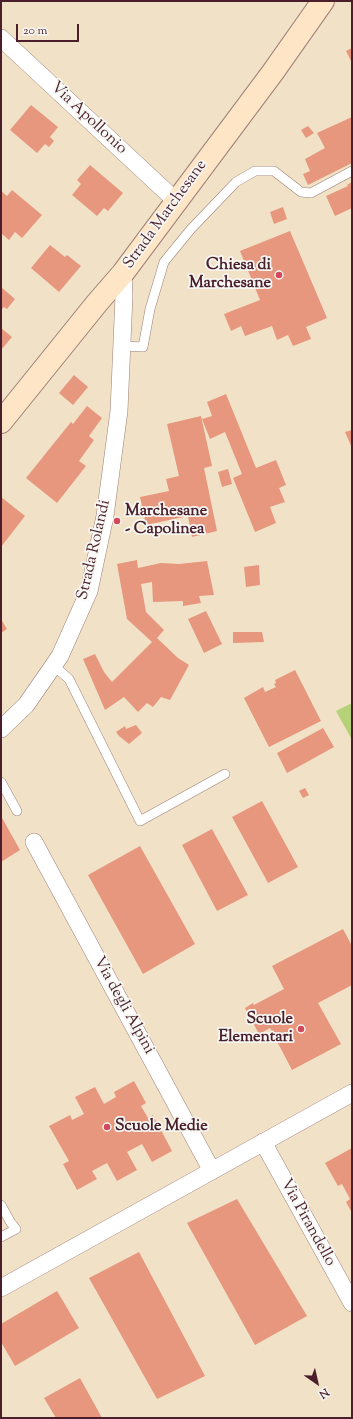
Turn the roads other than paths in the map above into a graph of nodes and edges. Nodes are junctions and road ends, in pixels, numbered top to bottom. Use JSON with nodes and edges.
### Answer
{"nodes":[{"id":1,"x":323,"y":1,"type":"edge"},
{"id":2,"x":1,"y":38,"type":"edge"},
{"id":3,"x":352,"y":171,"type":"edge"},
{"id":4,"x":176,"y":201,"type":"junction"},
{"id":5,"x":123,"y":273,"type":"junction"},
{"id":6,"x":122,"y":346,"type":"junction"},
{"id":7,"x":1,"y":422,"type":"edge"},
{"id":8,"x":53,"y":665,"type":"junction"},
{"id":9,"x":1,"y":729,"type":"edge"},
{"id":10,"x":225,"y":774,"type":"dead end"},
{"id":11,"x":1,"y":782,"type":"edge"},
{"id":12,"x":17,"y":811,"type":"dead end"},
{"id":13,"x":34,"y":842,"type":"dead end"},
{"id":14,"x":352,"y":1093,"type":"edge"},
{"id":15,"x":263,"y":1142,"type":"junction"},
{"id":16,"x":212,"y":1171,"type":"junction"},
{"id":17,"x":1,"y":1205,"type":"edge"},
{"id":18,"x":1,"y":1237,"type":"edge"},
{"id":19,"x":1,"y":1288,"type":"edge"},
{"id":20,"x":352,"y":1303,"type":"edge"}],
"edges":[{"from":1,"to":4,"type":"main road","name":"Strada Marchesane"},
{"from":2,"to":4,"type":"street","name":"Via Apollonio"},
{"from":3,"to":6,"type":"lane"},
{"from":4,"to":5,"type":"main road","name":"Strada Marchesane"},
{"from":5,"to":6,"type":"street","name":"Strada Rolandi"},
{"from":5,"to":7,"type":"main road","name":"Strada Marchesane"},
{"from":6,"to":8,"type":"street","name":"Strada Rolandi"},
{"from":8,"to":9,"type":"street","name":"Strada Rolandi"},
{"from":8,"to":10,"type":"lane"},
{"from":11,"to":12,"type":"lane"},
{"from":13,"to":16,"type":"street","name":"Via degli Alpini"},
{"from":14,"to":15,"type":"street"},
{"from":15,"to":16,"type":"street"},
{"from":15,"to":20,"type":"street","name":"Via Pirandello"},
{"from":16,"to":19,"type":"street"},
{"from":17,"to":18,"type":"lane"}]}
